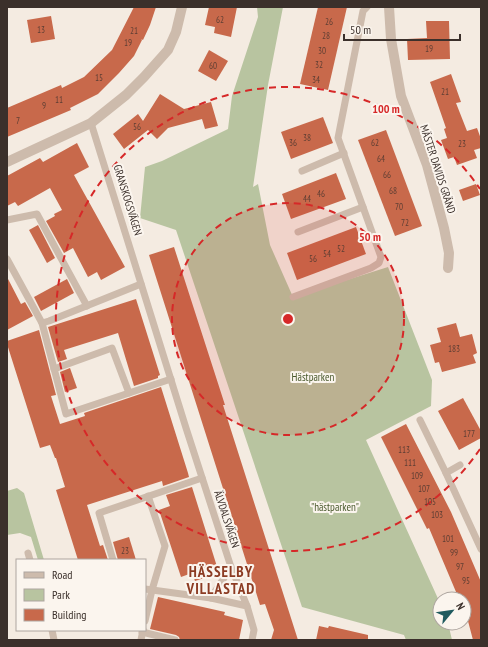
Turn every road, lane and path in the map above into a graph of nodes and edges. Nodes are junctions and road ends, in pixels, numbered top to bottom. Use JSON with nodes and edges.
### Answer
{"nodes":[{"id":1,"x":182,"y":7,"type":"edge"},
{"id":2,"x":367,"y":7,"type":"edge"},
{"id":3,"x":389,"y":7,"type":"edge"},
{"id":4,"x":91,"y":123,"type":"junction"},
{"id":5,"x":344,"y":153,"type":"junction"},
{"id":6,"x":7,"y":162,"type":"edge"},
{"id":7,"x":302,"y":171,"type":"dead end"},
{"id":8,"x":363,"y":207,"type":"junction"},
{"id":9,"x":7,"y":220,"type":"edge"},
{"id":10,"x":298,"y":232,"type":"dead end"},
{"id":11,"x":7,"y":259,"type":"edge"},
{"id":12,"x":448,"y":268,"type":"dead end"},
{"id":13,"x":141,"y":284,"type":"junction"},
{"id":14,"x":293,"y":297,"type":"dead end"},
{"id":15,"x":87,"y":306,"type":"junction"},
{"id":16,"x":42,"y":323,"type":"junction"},
{"id":17,"x":54,"y":369,"type":"junction"},
{"id":18,"x":171,"y":380,"type":"junction"},
{"id":19,"x":128,"y":393,"type":"junction"},
{"id":20,"x":420,"y":420,"type":"dead end"},
{"id":21,"x":186,"y":428,"type":"joint"},
{"id":22,"x":460,"y":465,"type":"dead end"},
{"id":23,"x":446,"y":473,"type":"junction"},
{"id":24,"x":202,"y":478,"type":"junction"},
{"id":25,"x":148,"y":496,"type":"junction"},
{"id":26,"x":481,"y":549,"type":"edge"},
{"id":27,"x":113,"y":559,"type":"edge"},
{"id":28,"x":231,"y":567,"type":"junction"},
{"id":29,"x":149,"y":590,"type":"edge"},
{"id":30,"x":211,"y":598,"type":"junction"},
{"id":31,"x":247,"y":606,"type":"junction"},
{"id":32,"x":146,"y":613,"type":"edge"},
{"id":33,"x":143,"y":631,"type":"edge"},
{"id":34,"x":141,"y":640,"type":"edge"},
{"id":35,"x":175,"y":640,"type":"edge"},
{"id":36,"x":252,"y":640,"type":"edge"}],
"edges":[{"from":1,"to":4,"type":"street"},
{"from":2,"to":5,"type":"lane"},
{"from":3,"to":12,"type":"street","name":"MÄSTER DAVIDS GRÄND"},
{"from":4,"to":6,"type":"street"},
{"from":4,"to":13,"type":"lane","name":"GRANSKOGSVÄGEN"},
{"from":5,"to":7,"type":"lane"},
{"from":5,"to":8,"type":"lane"},
{"from":8,"to":10,"type":"lane"},
{"from":8,"to":14,"type":"lane"},
{"from":9,"to":15,"type":"lane"},
{"from":11,"to":16,"type":"lane"},
{"from":13,"to":15,"type":"lane"},
{"from":13,"to":18,"type":"lane","name":"GRANSKOGSVÄGEN"},
{"from":15,"to":16,"type":"lane"},
{"from":16,"to":17,"type":"lane"},
{"from":17,"to":19,"type":"lane"},
{"from":17,"to":19,"type":"lane"},
{"from":18,"to":19,"type":"lane"},
{"from":18,"to":21,"type":"lane","name":"GRANSKOGSVÄGEN"},
{"from":20,"to":23,"type":"lane"},
{"from":21,"to":24,"type":"lane","name":"ÄLVDALSVÄGEN"},
{"from":22,"to":23,"type":"lane"},
{"from":23,"to":26,"type":"lane"},
{"from":24,"to":25,"type":"lane"},
{"from":24,"to":28,"type":"lane","name":"ÄLVDALSVÄGEN"},
{"from":25,"to":27,"type":"lane"},
{"from":25,"to":29,"type":"lane"},
{"from":28,"to":30,"type":"lane"},
{"from":28,"to":31,"type":"lane","name":"ÄLVDALSVÄGEN"},
{"from":29,"to":30,"type":"lane"},
{"from":29,"to":32,"type":"lane"},
{"from":30,"to":31,"type":"lane"},
{"from":31,"to":36,"type":"lane","name":"ÄLVDALSVÄGEN"},
{"from":33,"to":34,"type":"lane"},
{"from":33,"to":35,"type":"lane"}]}
